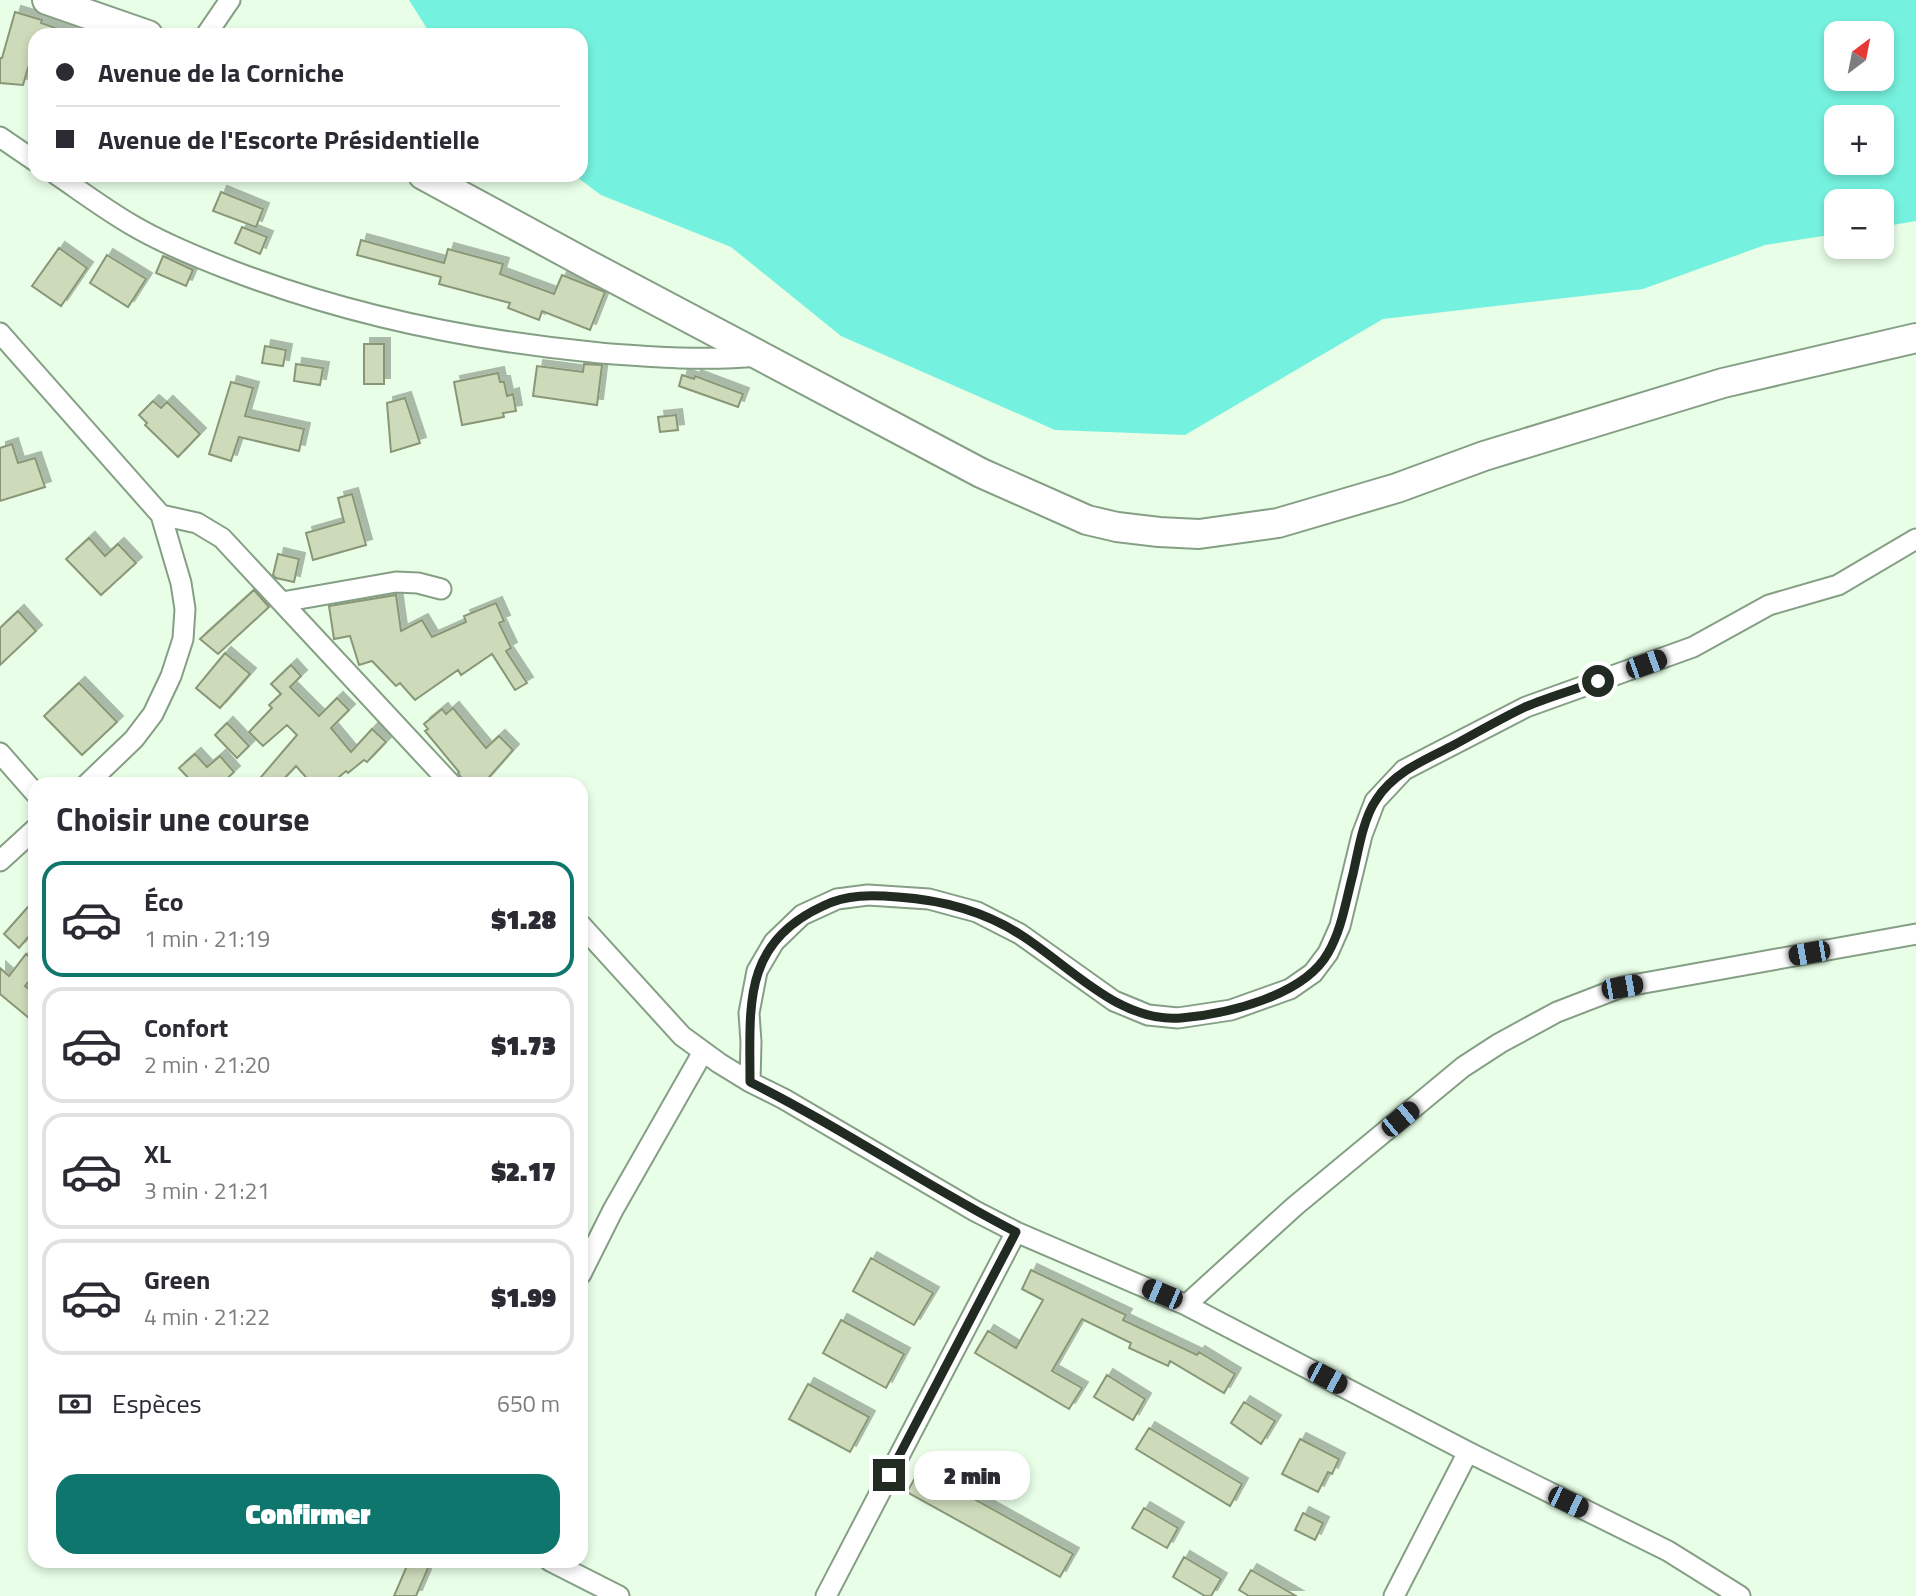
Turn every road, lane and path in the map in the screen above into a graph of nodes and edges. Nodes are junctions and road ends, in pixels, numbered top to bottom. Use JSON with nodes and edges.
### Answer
{"nodes":[{"id":1,"x":47,"y":0,"type":"edge"},
{"id":2,"x":230,"y":0,"type":"edge"},
{"id":3,"x":103,"y":10,"type":"edge"},
{"id":4,"x":135,"y":28,"type":"edge"},
{"id":5,"x":211,"y":28,"type":"edge"},
{"id":6,"x":0,"y":137,"type":"edge"},
{"id":7,"x":28,"y":155,"type":"edge"},
{"id":8,"x":67,"y":182,"type":"edge"},
{"id":9,"x":436,"y":182,"type":"edge"},
{"id":10,"x":0,"y":333,"type":"edge"},
{"id":11,"x":1916,"y":338,"type":"edge"},
{"id":12,"x":760,"y":356,"type":"junction"},
{"id":13,"x":161,"y":516,"type":"junction"},
{"id":14,"x":1916,"y":540,"type":"edge"},
{"id":15,"x":441,"y":589,"type":"dead end"},
{"id":16,"x":282,"y":603,"type":"junction"},
{"id":17,"x":0,"y":753,"type":"edge"},
{"id":18,"x":95,"y":777,"type":"edge"},
{"id":19,"x":444,"y":777,"type":"edge"},
{"id":20,"x":28,"y":785,"type":"edge"},
{"id":21,"x":28,"y":835,"type":"edge"},
{"id":22,"x":0,"y":861,"type":"edge"},
{"id":23,"x":588,"y":933,"type":"edge"},
{"id":24,"x":1916,"y":934,"type":"edge"},
{"id":25,"x":703,"y":1052,"type":"junction"},
{"id":26,"x":750,"y":1082,"type":"junction"},
{"id":27,"x":1016,"y":1232,"type":"junction"},
{"id":28,"x":588,"y":1260,"type":"edge"},
{"id":29,"x":1186,"y":1305,"type":"junction"},
{"id":30,"x":1468,"y":1452,"type":"junction"},
{"id":31,"x":563,"y":1568,"type":"edge"},
{"id":32,"x":613,"y":1595,"type":"edge"},
{"id":33,"x":826,"y":1596,"type":"edge"},
{"id":34,"x":1394,"y":1596,"type":"edge"},
{"id":35,"x":1740,"y":1596,"type":"edge"}],
"edges":[{"from":1,"to":3,"type":"main road"},
{"from":2,"to":5,"type":"street"},
{"from":3,"to":4,"type":"main road"},
{"from":6,"to":7,"type":"street"},
{"from":8,"to":12,"type":"street"},
{"from":9,"to":12,"type":"main road"},
{"from":10,"to":13,"type":"street"},
{"from":11,"to":12,"type":"main road"},
{"from":13,"to":16,"type":"street"},
{"from":13,"to":18,"type":"street"},
{"from":14,"to":26,"type":"street"},
{"from":15,"to":16,"type":"street"},
{"from":16,"to":19,"type":"street"},
{"from":17,"to":20,"type":"street"},
{"from":21,"to":22,"type":"street"},
{"from":23,"to":25,"type":"street"},
{"from":24,"to":29,"type":"street"},
{"from":25,"to":26,"type":"street"},
{"from":25,"to":28,"type":"street"},
{"from":26,"to":27,"type":"street"},
{"from":27,"to":29,"type":"street"},
{"from":27,"to":33,"type":"street"},
{"from":29,"to":30,"type":"street"},
{"from":30,"to":34,"type":"street"},
{"from":30,"to":35,"type":"street"},
{"from":31,"to":32,"type":"street"}]}
